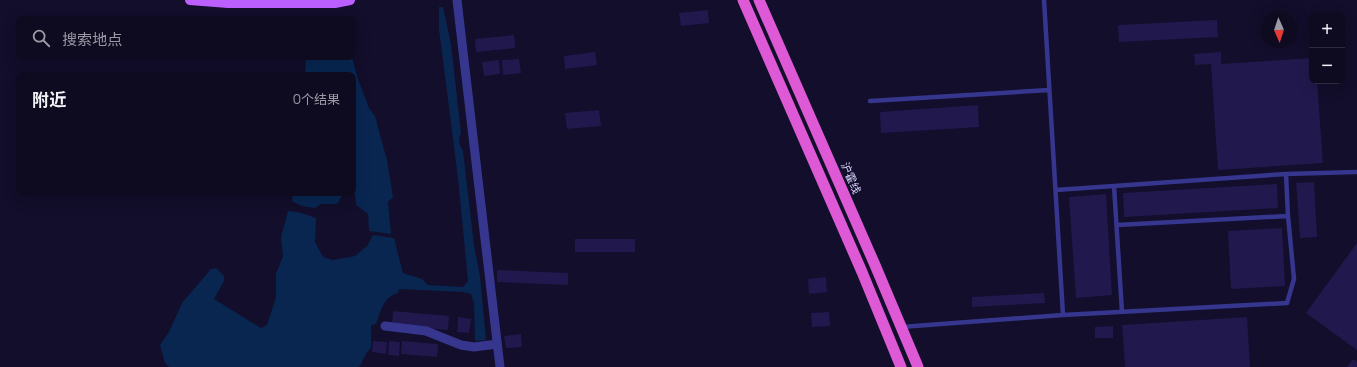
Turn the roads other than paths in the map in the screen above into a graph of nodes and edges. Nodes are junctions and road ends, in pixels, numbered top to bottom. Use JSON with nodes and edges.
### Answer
{"nodes":[{"id":1,"x":190,"y":0,"type":"edge"},
{"id":2,"x":350,"y":0,"type":"edge"},
{"id":3,"x":457,"y":0,"type":"edge"},
{"id":4,"x":743,"y":0,"type":"edge"},
{"id":5,"x":759,"y":0,"type":"edge"},
{"id":6,"x":1044,"y":0,"type":"edge"},
{"id":7,"x":1050,"y":90,"type":"junction"},
{"id":8,"x":870,"y":101,"type":"dead end"},
{"id":9,"x":1357,"y":172,"type":"edge"},
{"id":10,"x":1286,"y":174,"type":"junction"},
{"id":11,"x":1114,"y":186,"type":"junction"},
{"id":12,"x":1056,"y":190,"type":"junction"},
{"id":13,"x":1288,"y":216,"type":"junction"},
{"id":14,"x":1117,"y":225,"type":"junction"},
{"id":15,"x":1122,"y":312,"type":"junction"},
{"id":16,"x":1063,"y":315,"type":"junction"},
{"id":17,"x":385,"y":326,"type":"dead end"},
{"id":18,"x":901,"y":327,"type":"junction"},
{"id":19,"x":887,"y":333,"type":"junction"},
{"id":20,"x":497,"y":344,"type":"junction"},
{"id":21,"x":500,"y":367,"type":"edge"},
{"id":22,"x":901,"y":367,"type":"edge"},
{"id":23,"x":918,"y":367,"type":"edge"}],
"edges":[{"from":1,"to":2,"type":"main road"},
{"from":3,"to":20,"type":"street"},
{"from":4,"to":19,"type":"highway"},
{"from":5,"to":18,"type":"highway","name":"沪霍线"},
{"from":6,"to":7,"type":"lane"},
{"from":7,"to":8,"type":"lane"},
{"from":7,"to":12,"type":"lane"},
{"from":9,"to":10,"type":"lane"},
{"from":10,"to":11,"type":"lane"},
{"from":10,"to":13,"type":"lane"},
{"from":11,"to":12,"type":"lane"},
{"from":11,"to":14,"type":"lane"},
{"from":12,"to":16,"type":"lane"},
{"from":13,"to":14,"type":"lane"},
{"from":13,"to":15,"type":"lane"},
{"from":14,"to":15,"type":"lane"},
{"from":15,"to":16,"type":"lane"},
{"from":16,"to":18,"type":"lane"},
{"from":17,"to":20,"type":"street"},
{"from":18,"to":19,"type":"highway"},
{"from":18,"to":23,"type":"highway","name":"沪霍线"},
{"from":19,"to":22,"type":"highway"},
{"from":20,"to":21,"type":"street"}]}
